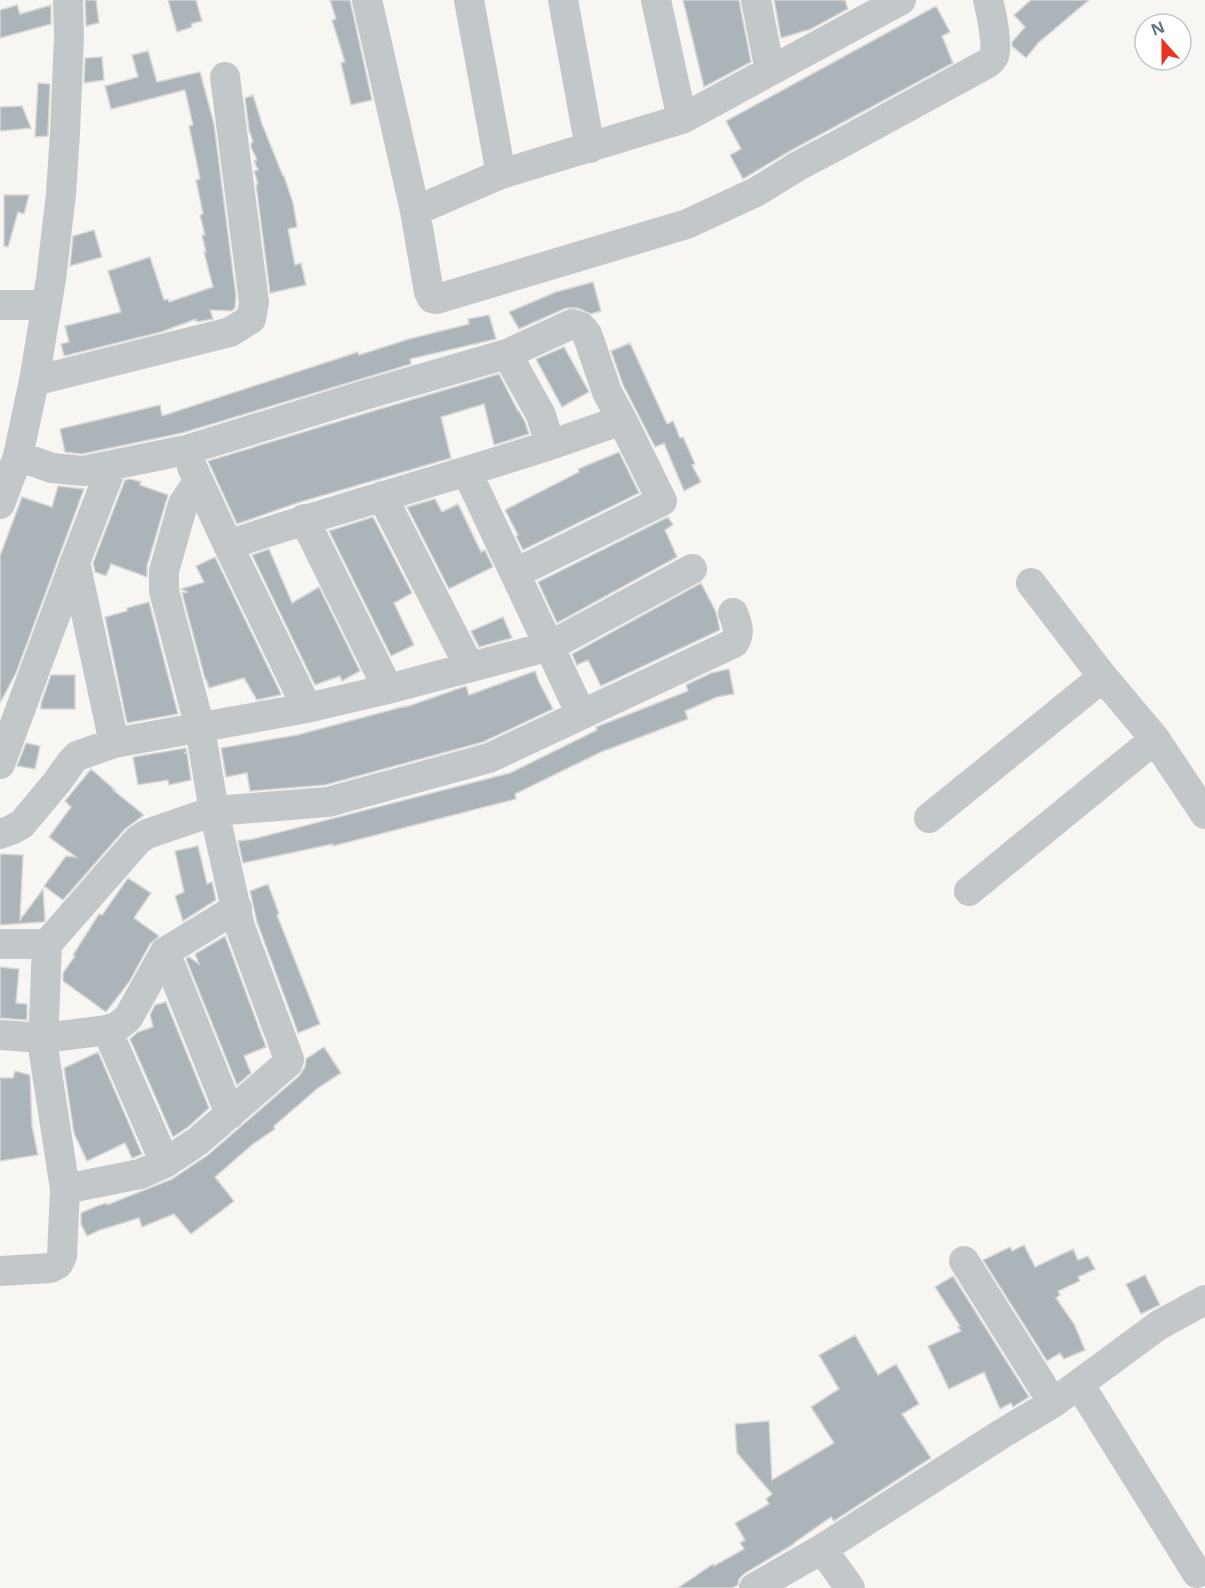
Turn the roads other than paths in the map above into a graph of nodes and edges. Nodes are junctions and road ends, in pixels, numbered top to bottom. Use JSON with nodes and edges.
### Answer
{"nodes":[{"id":1,"x":68,"y":0,"type":"edge"},
{"id":2,"x":367,"y":0,"type":"edge"},
{"id":3,"x":469,"y":0,"type":"edge"},
{"id":4,"x":563,"y":0,"type":"edge"},
{"id":5,"x":656,"y":0,"type":"edge"},
{"id":6,"x":756,"y":0,"type":"edge"},
{"id":7,"x":901,"y":0,"type":"edge"},
{"id":8,"x":995,"y":4,"type":"edge"},
{"id":9,"x":856,"y":11,"type":"edge"},
{"id":10,"x":770,"y":70,"type":"junction"},
{"id":11,"x":225,"y":77,"type":"dead end"},
{"id":12,"x":682,"y":119,"type":"junction"},
{"id":13,"x":590,"y":148,"type":"junction"},
{"id":14,"x":501,"y":174,"type":"junction"},
{"id":15,"x":415,"y":211,"type":"junction"},
{"id":16,"x":0,"y":305,"type":"edge"},
{"id":17,"x":46,"y":305,"type":"junction"},
{"id":18,"x":507,"y":354,"type":"junction"},
{"id":19,"x":34,"y":381,"type":"junction"},
{"id":20,"x":622,"y":420,"type":"junction"},
{"id":21,"x":550,"y":445,"type":"junction"},
{"id":22,"x":186,"y":450,"type":"junction"},
{"id":23,"x":18,"y":456,"type":"junction"},
{"id":24,"x":112,"y":466,"type":"junction"},
{"id":25,"x":466,"y":472,"type":"junction"},
{"id":26,"x":198,"y":482,"type":"junction"},
{"id":27,"x":382,"y":496,"type":"junction"},
{"id":28,"x":0,"y":504,"type":"edge"},
{"id":29,"x":304,"y":519,"type":"junction"},
{"id":30,"x":228,"y":545,"type":"junction"},
{"id":31,"x":75,"y":562,"type":"junction"},
{"id":32,"x":692,"y":569,"type":"dead end"},
{"id":33,"x":516,"y":573,"type":"junction"},
{"id":34,"x":1031,"y":583,"type":"dead end"},
{"id":35,"x":733,"y":614,"type":"dead end"},
{"id":36,"x":550,"y":646,"type":"junction"},
{"id":37,"x":470,"y":666,"type":"junction"},
{"id":38,"x":1103,"y":677,"type":"junction"},
{"id":39,"x":388,"y":689,"type":"junction"},
{"id":40,"x":307,"y":708,"type":"junction"},
{"id":41,"x":581,"y":714,"type":"junction"},
{"id":42,"x":200,"y":728,"type":"junction"},
{"id":43,"x":1155,"y":739,"type":"junction"},
{"id":44,"x":114,"y":743,"type":"junction"},
{"id":45,"x":0,"y":765,"type":"edge"},
{"id":46,"x":214,"y":811,"type":"junction"},
{"id":47,"x":1205,"y":814,"type":"edge"},
{"id":48,"x":929,"y":818,"type":"dead end"},
{"id":49,"x":0,"y":834,"type":"edge"},
{"id":50,"x":969,"y":891,"type":"dead end"},
{"id":51,"x":237,"y":908,"type":"junction"},
{"id":52,"x":0,"y":944,"type":"edge"},
{"id":53,"x":47,"y":944,"type":"junction"},
{"id":54,"x":165,"y":952,"type":"junction"},
{"id":55,"x":107,"y":1030,"type":"junction"},
{"id":56,"x":0,"y":1035,"type":"edge"},
{"id":57,"x":44,"y":1038,"type":"junction"},
{"id":58,"x":230,"y":1114,"type":"junction"},
{"id":59,"x":165,"y":1163,"type":"junction"},
{"id":60,"x":65,"y":1189,"type":"junction"},
{"id":61,"x":964,"y":1261,"type":"dead end"},
{"id":62,"x":0,"y":1271,"type":"edge"},
{"id":63,"x":1205,"y":1300,"type":"edge"},
{"id":64,"x":1079,"y":1384,"type":"junction"},
{"id":65,"x":1053,"y":1403,"type":"junction"},
{"id":66,"x":822,"y":1550,"type":"junction"},
{"id":67,"x":1197,"y":1573,"type":"edge"},
{"id":68,"x":754,"y":1588,"type":"edge"},
{"id":69,"x":850,"y":1588,"type":"edge"}],
"edges":[{"from":1,"to":17,"type":"street"},
{"from":2,"to":15,"type":"street"},
{"from":3,"to":14,"type":"street"},
{"from":4,"to":13,"type":"street"},
{"from":5,"to":12,"type":"street"},
{"from":6,"to":10,"type":"street"},
{"from":7,"to":9,"type":"street"},
{"from":8,"to":15,"type":"street"},
{"from":9,"to":10,"type":"street"},
{"from":10,"to":12,"type":"street"},
{"from":11,"to":19,"type":"street"},
{"from":12,"to":13,"type":"street"},
{"from":13,"to":14,"type":"street"},
{"from":14,"to":15,"type":"street"},
{"from":16,"to":17,"type":"street"},
{"from":17,"to":19,"type":"street"},
{"from":18,"to":20,"type":"street"},
{"from":18,"to":21,"type":"street"},
{"from":18,"to":22,"type":"street"},
{"from":19,"to":23,"type":"street"},
{"from":20,"to":21,"type":"street"},
{"from":20,"to":33,"type":"street"},
{"from":21,"to":25,"type":"street"},
{"from":22,"to":24,"type":"street"},
{"from":22,"to":26,"type":"street"},
{"from":23,"to":24,"type":"street"},
{"from":23,"to":28,"type":"street"},
{"from":24,"to":31,"type":"street"},
{"from":25,"to":27,"type":"street"},
{"from":25,"to":33,"type":"street"},
{"from":26,"to":30,"type":"street"},
{"from":26,"to":42,"type":"street"},
{"from":27,"to":29,"type":"street"},
{"from":27,"to":37,"type":"street"},
{"from":29,"to":30,"type":"street"},
{"from":29,"to":39,"type":"street"},
{"from":30,"to":40,"type":"street"},
{"from":31,"to":44,"type":"street"},
{"from":31,"to":45,"type":"street"},
{"from":32,"to":36,"type":"street"},
{"from":33,"to":36,"type":"street"},
{"from":34,"to":38,"type":"street"},
{"from":35,"to":41,"type":"street"},
{"from":36,"to":37,"type":"street"},
{"from":36,"to":41,"type":"street"},
{"from":37,"to":39,"type":"street"},
{"from":38,"to":43,"type":"street"},
{"from":38,"to":48,"type":"street"},
{"from":39,"to":40,"type":"street"},
{"from":40,"to":42,"type":"street"},
{"from":41,"to":46,"type":"street"},
{"from":42,"to":44,"type":"street"},
{"from":42,"to":46,"type":"street"},
{"from":43,"to":47,"type":"street"},
{"from":43,"to":50,"type":"street"},
{"from":44,"to":49,"type":"street"},
{"from":46,"to":51,"type":"street"},
{"from":46,"to":53,"type":"street"},
{"from":51,"to":54,"type":"street"},
{"from":51,"to":58,"type":"street"},
{"from":52,"to":53,"type":"street"},
{"from":53,"to":57,"type":"street"},
{"from":54,"to":55,"type":"street"},
{"from":54,"to":58,"type":"street"},
{"from":55,"to":57,"type":"street"},
{"from":55,"to":59,"type":"street"},
{"from":56,"to":57,"type":"street"},
{"from":57,"to":60,"type":"street"},
{"from":58,"to":59,"type":"street"},
{"from":59,"to":60,"type":"street"},
{"from":60,"to":62,"type":"street"},
{"from":61,"to":65,"type":"street"},
{"from":63,"to":64,"type":"street"},
{"from":64,"to":65,"type":"street"},
{"from":64,"to":67,"type":"street"},
{"from":65,"to":66,"type":"street"},
{"from":66,"to":68,"type":"street"},
{"from":66,"to":69,"type":"street"}]}
